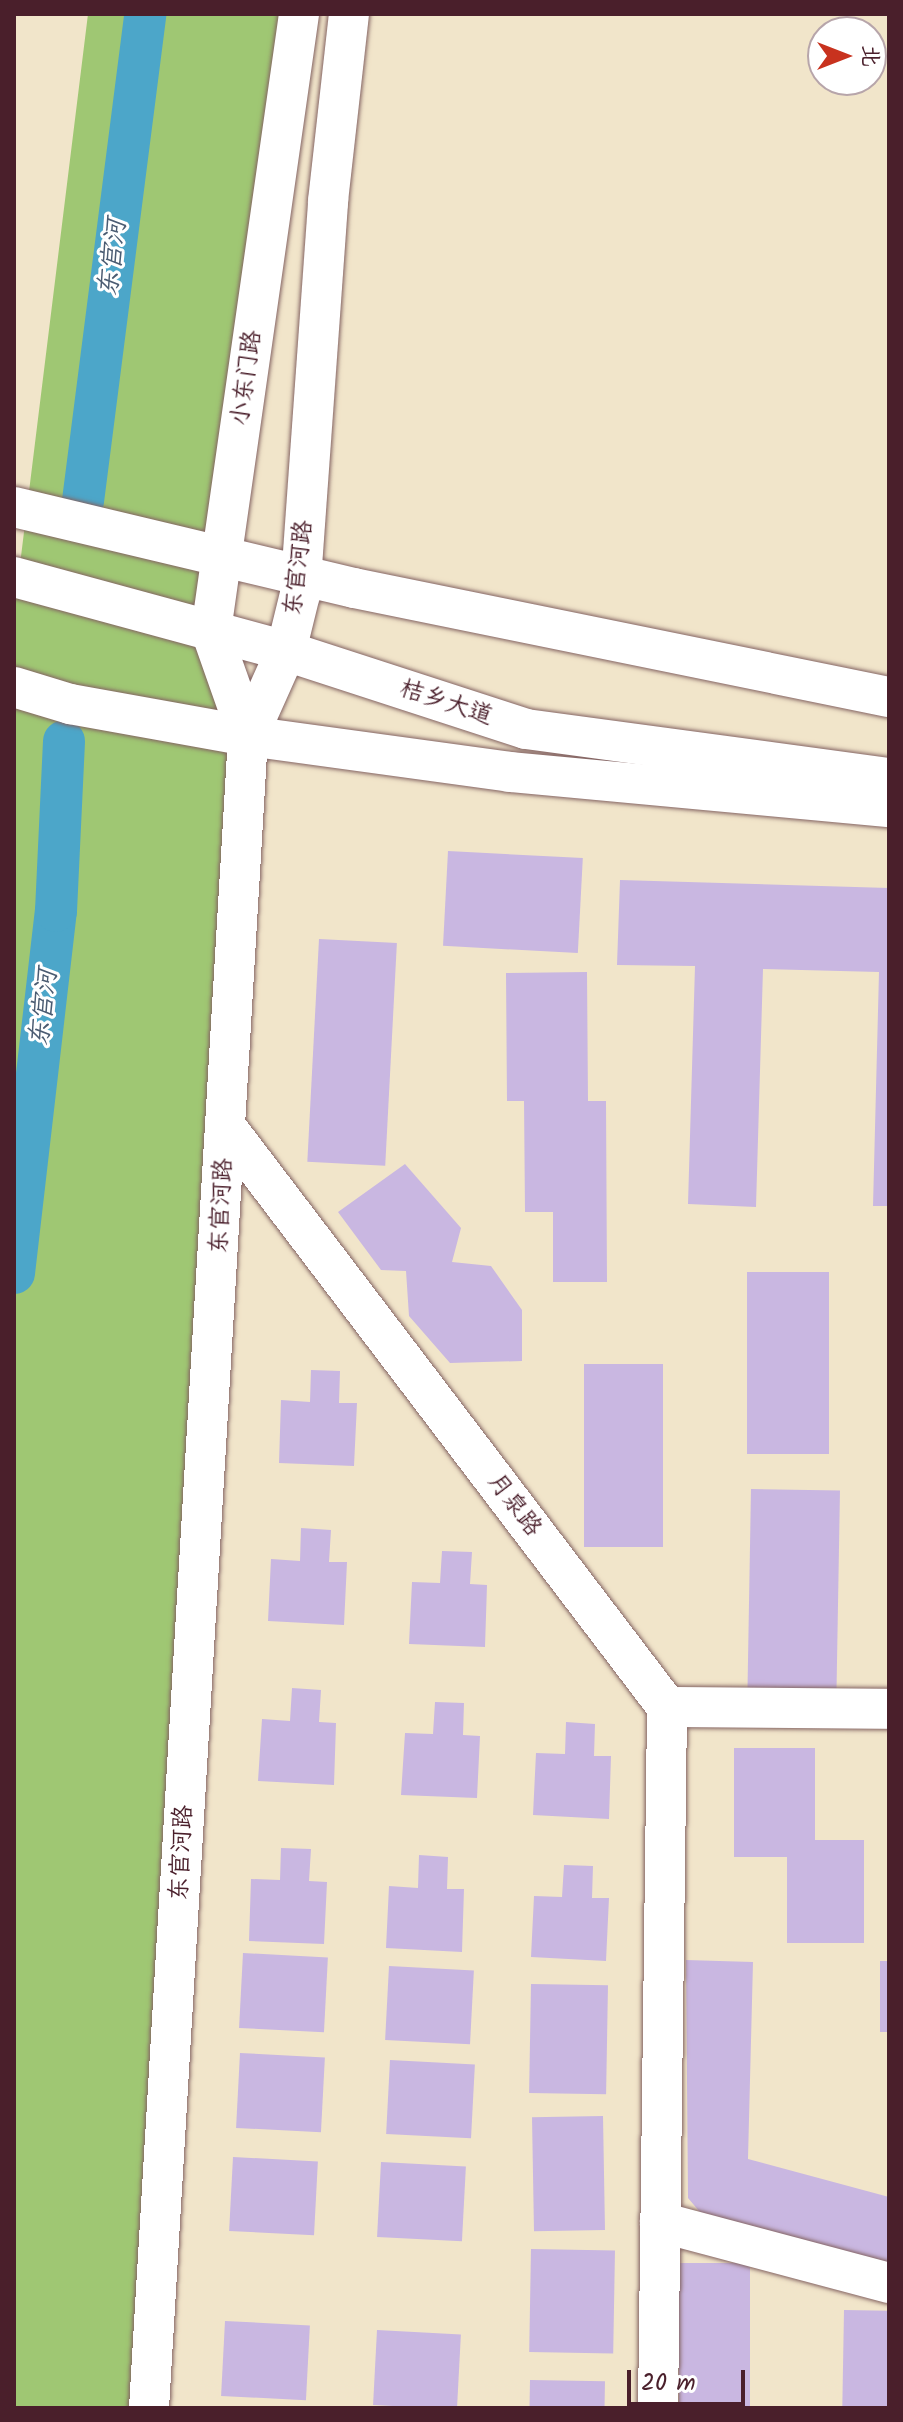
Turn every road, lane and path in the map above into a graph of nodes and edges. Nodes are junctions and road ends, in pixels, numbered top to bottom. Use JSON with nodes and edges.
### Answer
{"nodes":[{"id":1,"x":299,"y":14,"type":"edge"},
{"id":2,"x":349,"y":14,"type":"edge"},
{"id":3,"x":14,"y":507,"type":"edge"},
{"id":4,"x":221,"y":557,"type":"junction"},
{"id":5,"x":301,"y":576,"type":"junction"},
{"id":6,"x":14,"y":577,"type":"edge"},
{"id":7,"x":211,"y":631,"type":"junction"},
{"id":8,"x":286,"y":651,"type":"junction"},
{"id":9,"x":14,"y":687,"type":"edge"},
{"id":10,"x":889,"y":697,"type":"edge"},
{"id":11,"x":248,"y":736,"type":"junction"},
{"id":12,"x":889,"y":778,"type":"edge"},
{"id":13,"x":889,"y":807,"type":"edge"},
{"id":14,"x":226,"y":1127,"type":"junction"},
{"id":15,"x":667,"y":1707,"type":"junction"},
{"id":16,"x":889,"y":1709,"type":"edge"},
{"id":17,"x":660,"y":2222,"type":"junction"},
{"id":18,"x":889,"y":2283,"type":"edge"},
{"id":19,"x":149,"y":2408,"type":"edge"},
{"id":20,"x":658,"y":2408,"type":"edge"}],
"edges":[{"from":1,"to":4,"type":"street","name":"小东门路"},
{"from":2,"to":5,"type":"street","name":"东官河路"},
{"from":3,"to":4,"type":"street"},
{"from":4,"to":5,"type":"street"},
{"from":4,"to":7,"type":"street","name":"小东门路"},
{"from":5,"to":8,"type":"street","name":"东官河路"},
{"from":5,"to":10,"type":"street"},
{"from":6,"to":7,"type":"street","name":"桔乡大道"},
{"from":7,"to":8,"type":"street","name":"桔乡大道"},
{"from":7,"to":11,"type":"street","name":"小东门路"},
{"from":8,"to":11,"type":"street","name":"东官河路"},
{"from":8,"to":12,"type":"street","name":"桔乡大道"},
{"from":9,"to":11,"type":"street"},
{"from":11,"to":13,"type":"street"},
{"from":11,"to":14,"type":"street","name":"东官河路"},
{"from":14,"to":15,"type":"street","name":"月泉路"},
{"from":14,"to":19,"type":"street","name":"东官河路"},
{"from":15,"to":16,"type":"street"},
{"from":15,"to":17,"type":"street"},
{"from":17,"to":18,"type":"street"},
{"from":17,"to":20,"type":"street"}]}
